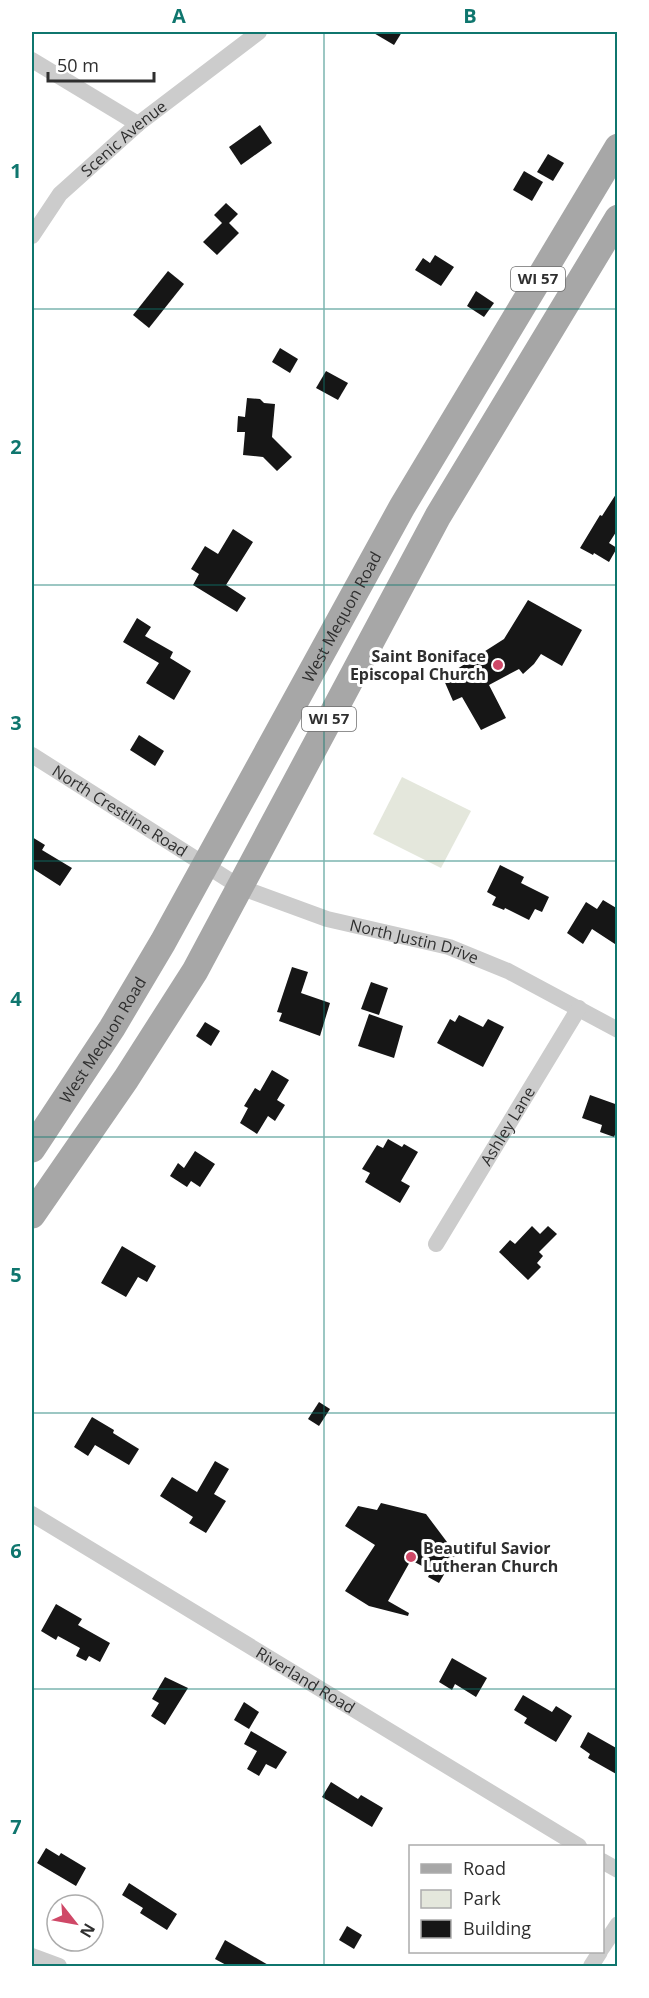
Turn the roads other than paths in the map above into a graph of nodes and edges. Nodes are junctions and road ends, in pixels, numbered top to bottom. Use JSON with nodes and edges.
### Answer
{"nodes":[{"id":1,"x":259,"y":32,"type":"edge"},
{"id":2,"x":32,"y":60,"type":"edge"},
{"id":3,"x":138,"y":124,"type":"junction"},
{"id":4,"x":618,"y":147,"type":"edge"},
{"id":5,"x":618,"y":218,"type":"edge"},
{"id":6,"x":32,"y":236,"type":"edge"},
{"id":7,"x":32,"y":754,"type":"edge"},
{"id":8,"x":206,"y":867,"type":"junction"},
{"id":9,"x":240,"y":887,"type":"junction"},
{"id":10,"x":579,"y":1008,"type":"junction"},
{"id":11,"x":618,"y":1030,"type":"edge"},
{"id":12,"x":32,"y":1149,"type":"edge"},
{"id":13,"x":32,"y":1215,"type":"edge"},
{"id":14,"x":436,"y":1244,"type":"dead end"},
{"id":15,"x":32,"y":1514,"type":"edge"},
{"id":16,"x":577,"y":1845,"type":"edge"},
{"id":17,"x":604,"y":1862,"type":"edge"},
{"id":18,"x":618,"y":1870,"type":"edge"},
{"id":19,"x":618,"y":1924,"type":"edge"},
{"id":20,"x":604,"y":1947,"type":"edge"},
{"id":21,"x":600,"y":1953,"type":"edge"},
{"id":22,"x":32,"y":1956,"type":"edge"},
{"id":23,"x":59,"y":1966,"type":"edge"},
{"id":24,"x":591,"y":1966,"type":"edge"}],
"edges":[{"from":1,"to":3,"type":"street","name":"Scenic Avenue"},
{"from":2,"to":3,"type":"street"},
{"from":3,"to":6,"type":"street","name":"Scenic Avenue"},
{"from":4,"to":8,"type":"main road","name":"West Mequon Road","number":"WI 57"},
{"from":5,"to":9,"type":"main road","number":"WI 57"},
{"from":7,"to":8,"type":"street","name":"North Crestline Road"},
{"from":8,"to":9,"type":"street","name":"North Justin Drive"},
{"from":8,"to":12,"type":"main road","name":"West Mequon Road","number":"WI 57"},
{"from":9,"to":10,"type":"street","name":"North Justin Drive"},
{"from":9,"to":13,"type":"main road","number":"WI 57"},
{"from":10,"to":11,"type":"street","name":"North Justin Drive"},
{"from":10,"to":14,"type":"street","name":"Ashley Lane"},
{"from":15,"to":16,"type":"street","name":"Riverland Road"},
{"from":17,"to":18,"type":"street"},
{"from":19,"to":20,"type":"street"},
{"from":21,"to":24,"type":"street"},
{"from":22,"to":23,"type":"street"}]}
